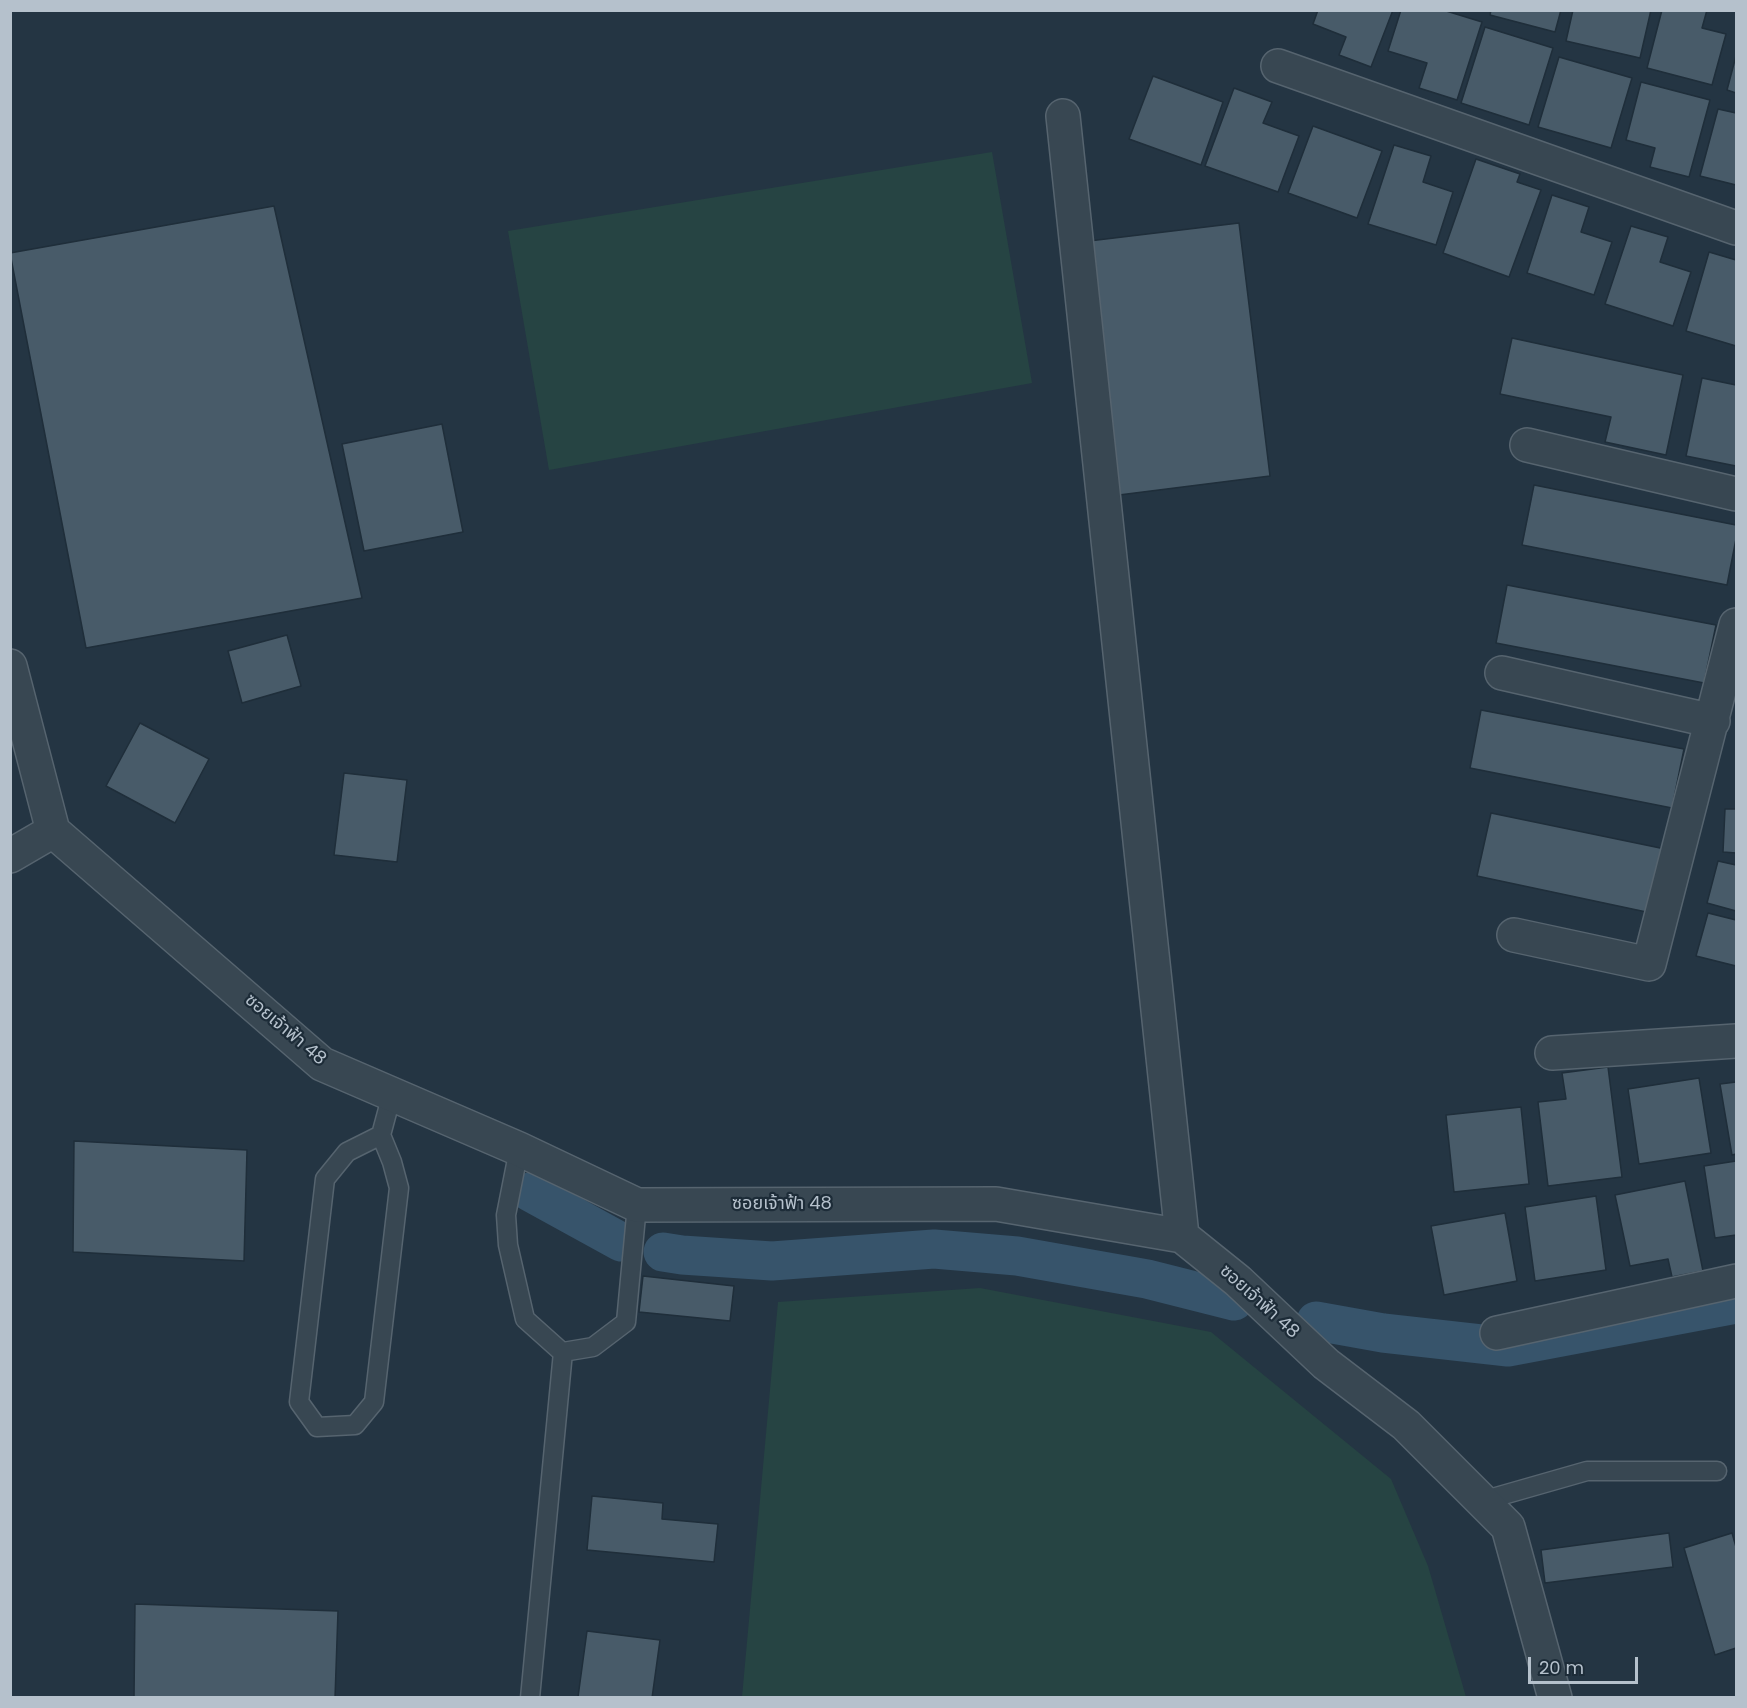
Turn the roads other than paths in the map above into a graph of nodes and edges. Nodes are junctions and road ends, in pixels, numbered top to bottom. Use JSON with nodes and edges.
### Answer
{"nodes":[{"id":1,"x":1278,"y":66,"type":"dead end"},
{"id":2,"x":1063,"y":117,"type":"dead end"},
{"id":3,"x":1737,"y":228,"type":"edge"},
{"id":4,"x":1527,"y":445,"type":"dead end"},
{"id":5,"x":1737,"y":494,"type":"edge"},
{"id":6,"x":1737,"y":625,"type":"edge"},
{"id":7,"x":10,"y":666,"type":"edge"},
{"id":8,"x":1502,"y":673,"type":"dead end"},
{"id":9,"x":1713,"y":721,"type":"junction"},
{"id":10,"x":53,"y":831,"type":"junction"},
{"id":11,"x":10,"y":856,"type":"edge"},
{"id":12,"x":1514,"y":935,"type":"dead end"},
{"id":13,"x":1737,"y":1041,"type":"edge"},
{"id":14,"x":1552,"y":1053,"type":"dead end"},
{"id":15,"x":392,"y":1094,"type":"junction"},
{"id":16,"x":381,"y":1135,"type":"junction"},
{"id":17,"x":519,"y":1149,"type":"junction"},
{"id":18,"x":637,"y":1204,"type":"junction"},
{"id":19,"x":1182,"y":1236,"type":"junction"},
{"id":20,"x":1737,"y":1281,"type":"edge"},
{"id":21,"x":1497,"y":1333,"type":"dead end"},
{"id":22,"x":562,"y":1353,"type":"junction"},
{"id":23,"x":1717,"y":1471,"type":"dead end"},
{"id":24,"x":1482,"y":1501,"type":"junction"},
{"id":25,"x":530,"y":1698,"type":"edge"},
{"id":26,"x":1555,"y":1698,"type":"edge"}],
"edges":[{"from":1,"to":3,"type":"street"},
{"from":2,"to":19,"type":"street"},
{"from":4,"to":5,"type":"street"},
{"from":6,"to":9,"type":"street"},
{"from":7,"to":10,"type":"street"},
{"from":8,"to":9,"type":"street"},
{"from":9,"to":12,"type":"street"},
{"from":10,"to":11,"type":"street"},
{"from":10,"to":15,"type":"street","name":"ซอยเจ้าฟ้า 48"},
{"from":13,"to":14,"type":"street"},
{"from":15,"to":16,"type":"lane"},
{"from":15,"to":17,"type":"street","name":"ซอยเจ้าฟ้า 48"},
{"from":16,"to":16,"type":"lane"},
{"from":17,"to":18,"type":"street","name":"ซอยเจ้าฟ้า 48"},
{"from":17,"to":22,"type":"lane"},
{"from":18,"to":19,"type":"street","name":"ซอยเจ้าฟ้า 48"},
{"from":18,"to":22,"type":"lane"},
{"from":19,"to":24,"type":"street","name":"ซอยเจ้าฟ้า 48"},
{"from":20,"to":21,"type":"street"},
{"from":22,"to":25,"type":"lane"},
{"from":23,"to":24,"type":"lane"},
{"from":24,"to":26,"type":"street","name":"ซอยเจ้าฟ้า 48"}]}
